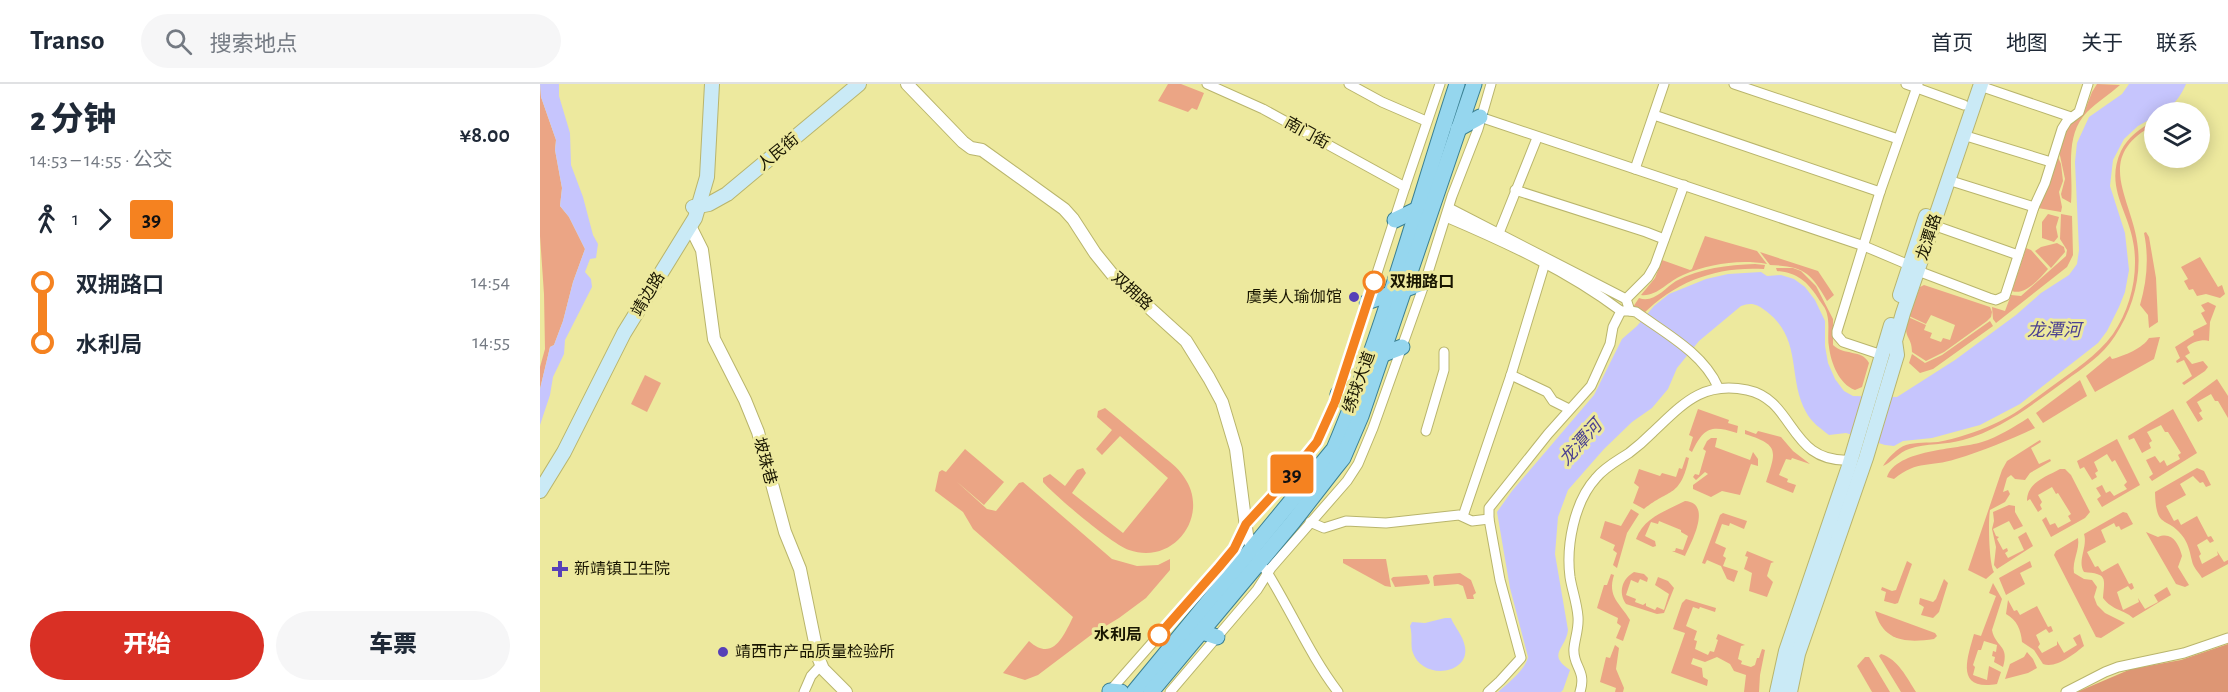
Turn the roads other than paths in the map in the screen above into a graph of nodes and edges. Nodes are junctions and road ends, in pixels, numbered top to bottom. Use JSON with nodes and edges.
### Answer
{"nodes":[{"id":1,"x":706,"y":84,"type":"edge"},
{"id":2,"x":712,"y":84,"type":"edge"},
{"id":3,"x":847,"y":84,"type":"edge"},
{"id":4,"x":859,"y":84,"type":"edge"},
{"id":5,"x":907,"y":84,"type":"edge"},
{"id":6,"x":1207,"y":84,"type":"edge"},
{"id":7,"x":1349,"y":84,"type":"edge"},
{"id":8,"x":1440,"y":84,"type":"edge"},
{"id":9,"x":1457,"y":84,"type":"edge"},
{"id":10,"x":1474,"y":84,"type":"edge"},
{"id":11,"x":1491,"y":84,"type":"edge"},
{"id":12,"x":1664,"y":84,"type":"edge"},
{"id":13,"x":1734,"y":84,"type":"edge"},
{"id":14,"x":1906,"y":84,"type":"edge"},
{"id":15,"x":2088,"y":84,"type":"edge"},
{"id":16,"x":1919,"y":85,"type":"edge"},
{"id":17,"x":1978,"y":85,"type":"edge"},
{"id":18,"x":1965,"y":102,"type":"junction"},
{"id":19,"x":1654,"y":115,"type":"junction"},
{"id":20,"x":1480,"y":117,"type":"junction"},
{"id":21,"x":2071,"y":117,"type":"junction"},
{"id":22,"x":1426,"y":121,"type":"junction"},
{"id":23,"x":1458,"y":129,"type":"junction"},
{"id":24,"x":1962,"y":135,"type":"junction"},
{"id":25,"x":1537,"y":138,"type":"junction"},
{"id":26,"x":1898,"y":139,"type":"junction"},
{"id":27,"x":2051,"y":162,"type":"junction"},
{"id":28,"x":1635,"y":169,"type":"junction"},
{"id":29,"x":1948,"y":180,"type":"junction"},
{"id":30,"x":1684,"y":185,"type":"junction"},
{"id":31,"x":1404,"y":187,"type":"junction"},
{"id":32,"x":1515,"y":190,"type":"junction"},
{"id":33,"x":699,"y":191,"type":"junction"},
{"id":34,"x":1880,"y":192,"type":"junction"},
{"id":35,"x":695,"y":207,"type":"junction"},
{"id":36,"x":2034,"y":207,"type":"junction"},
{"id":37,"x":1418,"y":209,"type":"junction"},
{"id":38,"x":1448,"y":212,"type":"junction"},
{"id":39,"x":1395,"y":220,"type":"junction"},
{"id":40,"x":1933,"y":225,"type":"junction"},
{"id":41,"x":690,"y":226,"type":"junction"},
{"id":42,"x":1498,"y":233,"type":"junction"},
{"id":43,"x":1664,"y":239,"type":"junction"},
{"id":44,"x":1864,"y":246,"type":"junction"},
{"id":45,"x":2018,"y":255,"type":"junction"},
{"id":46,"x":1545,"y":263,"type":"junction"},
{"id":47,"x":1914,"y":268,"type":"junction"},
{"id":48,"x":1425,"y":282,"type":"junction"},
{"id":49,"x":1397,"y":292,"type":"junction"},
{"id":50,"x":1626,"y":299,"type":"junction"},
{"id":51,"x":1367,"y":302,"type":"junction"},
{"id":52,"x":1625,"y":311,"type":"junction"},
{"id":53,"x":1402,"y":347,"type":"junction"},
{"id":54,"x":1444,"y":352,"type":"dead end"},
{"id":55,"x":1381,"y":355,"type":"junction"},
{"id":56,"x":1882,"y":355,"type":"junction"},
{"id":57,"x":1511,"y":375,"type":"junction"},
{"id":58,"x":1359,"y":386,"type":"junction"},
{"id":59,"x":1718,"y":387,"type":"junction"},
{"id":60,"x":1338,"y":394,"type":"junction"},
{"id":61,"x":1569,"y":409,"type":"junction"},
{"id":62,"x":1426,"y":431,"type":"dead end"},
{"id":63,"x":1852,"y":455,"type":"junction"},
{"id":64,"x":540,"y":478,"type":"edge"},
{"id":65,"x":540,"y":491,"type":"edge"},
{"id":66,"x":1463,"y":516,"type":"junction"},
{"id":67,"x":1489,"y":519,"type":"junction"},
{"id":68,"x":1310,"y":522,"type":"junction"},
{"id":69,"x":1246,"y":524,"type":"junction"},
{"id":70,"x":1252,"y":548,"type":"junction"},
{"id":71,"x":1263,"y":568,"type":"junction"},
{"id":72,"x":1210,"y":634,"type":"junction"},
{"id":73,"x":2228,"y":638,"type":"edge"},
{"id":74,"x":821,"y":665,"type":"junction"},
{"id":75,"x":804,"y":692,"type":"edge"},
{"id":76,"x":846,"y":692,"type":"edge"},
{"id":77,"x":1114,"y":692,"type":"edge"},
{"id":78,"x":1134,"y":692,"type":"edge"},
{"id":79,"x":1151,"y":692,"type":"edge"},
{"id":80,"x":1170,"y":692,"type":"edge"},
{"id":81,"x":1338,"y":692,"type":"edge"},
{"id":82,"x":1488,"y":692,"type":"edge"},
{"id":83,"x":1580,"y":692,"type":"edge"},
{"id":84,"x":1777,"y":692,"type":"edge"},
{"id":85,"x":1790,"y":692,"type":"edge"},
{"id":86,"x":2066,"y":692,"type":"edge"}],
"edges":[{"from":1,"to":33,"type":"main road","name":"靖边路"},
{"from":2,"to":33,"type":"main road","name":"靖边路"},
{"from":3,"to":33,"type":"main road","name":"人民街"},
{"from":4,"to":35,"type":"main road","name":"人民街"},
{"from":5,"to":69,"type":"street","name":"双拥路"},
{"from":6,"to":31,"type":"street","name":"南门街"},
{"from":7,"to":22,"type":"street"},
{"from":8,"to":22,"type":"street"},
{"from":9,"to":37,"type":"main road","name":"绣球大道"},
{"from":10,"to":23,"type":"main road","name":"绣球大道"},
{"from":11,"to":20,"type":"street"},
{"from":12,"to":19,"type":"street"},
{"from":13,"to":26,"type":"street"},
{"from":14,"to":16,"type":"street"},
{"from":15,"to":21,"type":"street"},
{"from":16,"to":18,"type":"street"},
{"from":16,"to":26,"type":"street"},
{"from":17,"to":18,"type":"main road","name":"龙潭路"},
{"from":17,"to":21,"type":"street"},
{"from":17,"to":24,"type":"main road","name":"龙潭路"},
{"from":18,"to":47,"type":"main road","name":"龙潭路"},
{"from":19,"to":28,"type":"street"},
{"from":19,"to":34,"type":"street"},
{"from":20,"to":23,"type":"main road"},
{"from":20,"to":25,"type":"street"},
{"from":20,"to":38,"type":"street"},
{"from":21,"to":27,"type":"street"},
{"from":22,"to":31,"type":"street"},
{"from":23,"to":49,"type":"main road","name":"绣球大道"},
{"from":24,"to":27,"type":"street"},
{"from":24,"to":29,"type":"main road","name":"龙潭路"},
{"from":25,"to":28,"type":"street"},
{"from":25,"to":32,"type":"street"},
{"from":26,"to":34,"type":"street"},
{"from":27,"to":36,"type":"street"},
{"from":28,"to":30,"type":"street"},
{"from":29,"to":36,"type":"street"},
{"from":29,"to":40,"type":"main road","name":"龙潭路"},
{"from":30,"to":43,"type":"street"},
{"from":30,"to":44,"type":"street"},
{"from":31,"to":39,"type":"street"},
{"from":32,"to":42,"type":"street"},
{"from":32,"to":43,"type":"street"},
{"from":33,"to":35,"type":"main road","name":"靖边路"},
{"from":34,"to":44,"type":"street"},
{"from":35,"to":41,"type":"main road","name":"靖边路"},
{"from":35,"to":64,"type":"main road","name":"靖边路"},
{"from":36,"to":45,"type":"street"},
{"from":37,"to":39,"type":"main road"},
{"from":37,"to":49,"type":"main road","name":"绣球大道"},
{"from":38,"to":42,"type":"street"},
{"from":38,"to":46,"type":"street"},
{"from":38,"to":48,"type":"street"},
{"from":39,"to":51,"type":"street"},
{"from":40,"to":45,"type":"street"},
{"from":40,"to":47,"type":"main road","name":"龙潭路"},
{"from":41,"to":65,"type":"main road","name":"靖边路"},
{"from":41,"to":74,"type":"street","name":"坡珠巷"},
{"from":42,"to":50,"type":"street"},
{"from":43,"to":50,"type":"street"},
{"from":44,"to":47,"type":"street"},
{"from":44,"to":56,"type":"street"},
{"from":45,"to":47,"type":"street"},
{"from":46,"to":52,"type":"street"},
{"from":46,"to":57,"type":"street"},
{"from":47,"to":56,"type":"main road","name":"龙潭路"},
{"from":47,"to":85,"type":"main road","name":"龙潭路"},
{"from":48,"to":49,"type":"main road"},
{"from":48,"to":53,"type":"street"},
{"from":49,"to":51,"type":"main road"},
{"from":49,"to":55,"type":"main road","name":"绣球大道"},
{"from":49,"to":58,"type":"main road","name":"绣球大道"},
{"from":50,"to":52,"type":"street"},
{"from":51,"to":60,"type":"street"},
{"from":52,"to":59,"type":"street"},
{"from":52,"to":61,"type":"street"},
{"from":53,"to":55,"type":"main road"},
{"from":53,"to":68,"type":"street"},
{"from":54,"to":62,"type":"street"},
{"from":55,"to":71,"type":"main road","name":"绣球大道"},
{"from":56,"to":63,"type":"main road","name":"龙潭路"},
{"from":57,"to":61,"type":"street"},
{"from":57,"to":66,"type":"street"},
{"from":58,"to":60,"type":"main road"},
{"from":58,"to":70,"type":"main road","name":"绣球大道"},
{"from":59,"to":63,"type":"street"},
{"from":59,"to":83,"type":"street"},
{"from":60,"to":69,"type":"street"},
{"from":61,"to":67,"type":"street"},
{"from":63,"to":84,"type":"main road"},
{"from":66,"to":67,"type":"street"},
{"from":66,"to":68,"type":"street"},
{"from":67,"to":82,"type":"street"},
{"from":68,"to":71,"type":"street"},
{"from":69,"to":70,"type":"street","name":"双拥路"},
{"from":69,"to":77,"type":"street"},
{"from":70,"to":71,"type":"street","name":"双拥路"},
{"from":70,"to":78,"type":"main road","name":"绣球大道"},
{"from":71,"to":72,"type":"main road","name":"绣球大道"},
{"from":71,"to":81,"type":"street"},
{"from":72,"to":79,"type":"main road","name":"绣球大道"},
{"from":72,"to":80,"type":"street"},
{"from":73,"to":86,"type":"street"},
{"from":74,"to":75,"type":"street"},
{"from":74,"to":76,"type":"street"}]}
